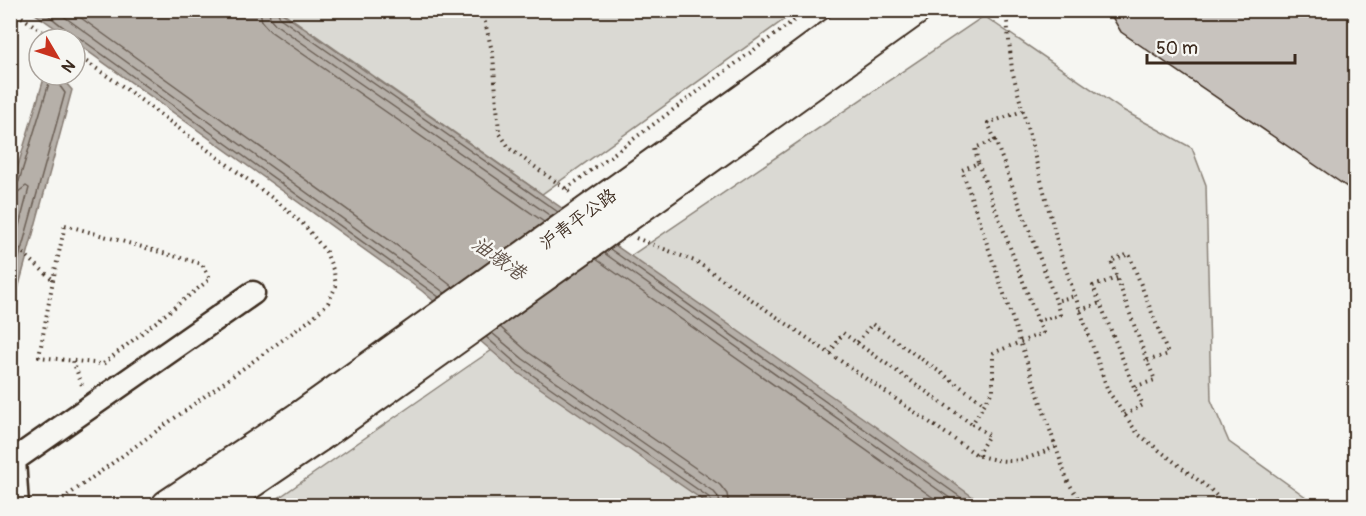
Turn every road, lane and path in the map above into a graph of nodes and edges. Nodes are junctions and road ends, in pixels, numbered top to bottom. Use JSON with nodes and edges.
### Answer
{"nodes":[{"id":1,"x":12,"y":10,"type":"edge"},
{"id":2,"x":482,"y":10,"type":"edge"},
{"id":3,"x":808,"y":10,"type":"edge"},
{"id":4,"x":867,"y":10,"type":"edge"},
{"id":5,"x":914,"y":10,"type":"edge"},
{"id":6,"x":1006,"y":10,"type":"edge"},
{"id":7,"x":36,"y":27,"type":"edge"},
{"id":8,"x":87,"y":62,"type":"edge"},
{"id":9,"x":758,"y":106,"type":"junction"},
{"id":10,"x":1023,"y":111,"type":"junction"},
{"id":11,"x":995,"y":140,"type":"junction"},
{"id":12,"x":978,"y":163,"type":"junction"},
{"id":13,"x":566,"y":189,"type":"junction"},
{"id":14,"x":575,"y":195,"type":"dead end"},
{"id":15,"x":629,"y":233,"type":"dead end"},
{"id":16,"x":10,"y":241,"type":"edge"},
{"id":17,"x":1117,"y":278,"type":"junction"},
{"id":18,"x":53,"y":280,"type":"junction"},
{"id":19,"x":253,"y":292,"type":"dead end"},
{"id":20,"x":1075,"y":296,"type":"junction"},
{"id":21,"x":1056,"y":301,"type":"junction"},
{"id":22,"x":1100,"y":303,"type":"junction"},
{"id":23,"x":1080,"y":310,"type":"junction"},
{"id":24,"x":1038,"y":321,"type":"junction"},
{"id":25,"x":1020,"y":342,"type":"junction"},
{"id":26,"x":857,"y":343,"type":"junction"},
{"id":27,"x":830,"y":354,"type":"junction"},
{"id":28,"x":73,"y":361,"type":"junction"},
{"id":29,"x":1147,"y":361,"type":"junction"},
{"id":30,"x":1134,"y":387,"type":"junction"},
{"id":31,"x":986,"y":404,"type":"junction"},
{"id":32,"x":90,"y":407,"type":"junction"},
{"id":33,"x":1125,"y":415,"type":"junction"},
{"id":34,"x":972,"y":424,"type":"junction"},
{"id":35,"x":309,"y":427,"type":"junction"},
{"id":36,"x":1055,"y":447,"type":"junction"},
{"id":37,"x":977,"y":454,"type":"junction"},
{"id":38,"x":17,"y":506,"type":"edge"},
{"id":39,"x":53,"y":506,"type":"edge"},
{"id":40,"x":168,"y":506,"type":"edge"},
{"id":41,"x":215,"y":506,"type":"edge"},
{"id":42,"x":1087,"y":506,"type":"edge"},
{"id":43,"x":1226,"y":506,"type":"edge"}],
"edges":[{"from":1,"to":7,"type":"path"},
{"from":2,"to":13,"type":"path"},
{"from":3,"to":13,"type":"path"},
{"from":4,"to":9,"type":"highway","name":"沪青平公路"},
{"from":5,"to":9,"type":"highway","name":"沪青平公路"},
{"from":6,"to":10,"type":"path"},
{"from":8,"to":39,"type":"path"},
{"from":9,"to":35,"type":"highway","name":"沪青平公路","bridge":true},
{"from":10,"to":11,"type":"path"},
{"from":10,"to":20,"type":"path"},
{"from":11,"to":12,"type":"path"},
{"from":11,"to":21,"type":"path"},
{"from":12,"to":24,"type":"path"},
{"from":12,"to":25,"type":"path"},
{"from":13,"to":14,"type":"path"},
{"from":15,"to":27,"type":"path"},
{"from":16,"to":18,"type":"path"},
{"from":17,"to":22,"type":"path"},
{"from":17,"to":29,"type":"path"},
{"from":17,"to":29,"type":"path"},
{"from":18,"to":28,"type":"path"},
{"from":18,"to":28,"type":"path"},
{"from":19,"to":32,"type":"lane"},
{"from":20,"to":21,"type":"path"},
{"from":20,"to":23,"type":"path"},
{"from":21,"to":24,"type":"path"},
{"from":22,"to":23,"type":"path"},
{"from":22,"to":30,"type":"path"},
{"from":23,"to":33,"type":"path"},
{"from":24,"to":25,"type":"path"},
{"from":25,"to":31,"type":"path"},
{"from":25,"to":36,"type":"path"},
{"from":26,"to":27,"type":"path"},
{"from":26,"to":31,"type":"path"},
{"from":26,"to":34,"type":"path"},
{"from":27,"to":37,"type":"path"},
{"from":28,"to":32,"type":"path"},
{"from":29,"to":30,"type":"path"},
{"from":30,"to":33,"type":"path"},
{"from":31,"to":34,"type":"path"},
{"from":32,"to":38,"type":"lane"},
{"from":33,"to":43,"type":"path"},
{"from":34,"to":37,"type":"path"},
{"from":35,"to":40,"type":"highway","name":"沪青平公路"},
{"from":35,"to":41,"type":"highway","name":"沪青平公路"},
{"from":36,"to":37,"type":"path"},
{"from":36,"to":42,"type":"path"}]}
